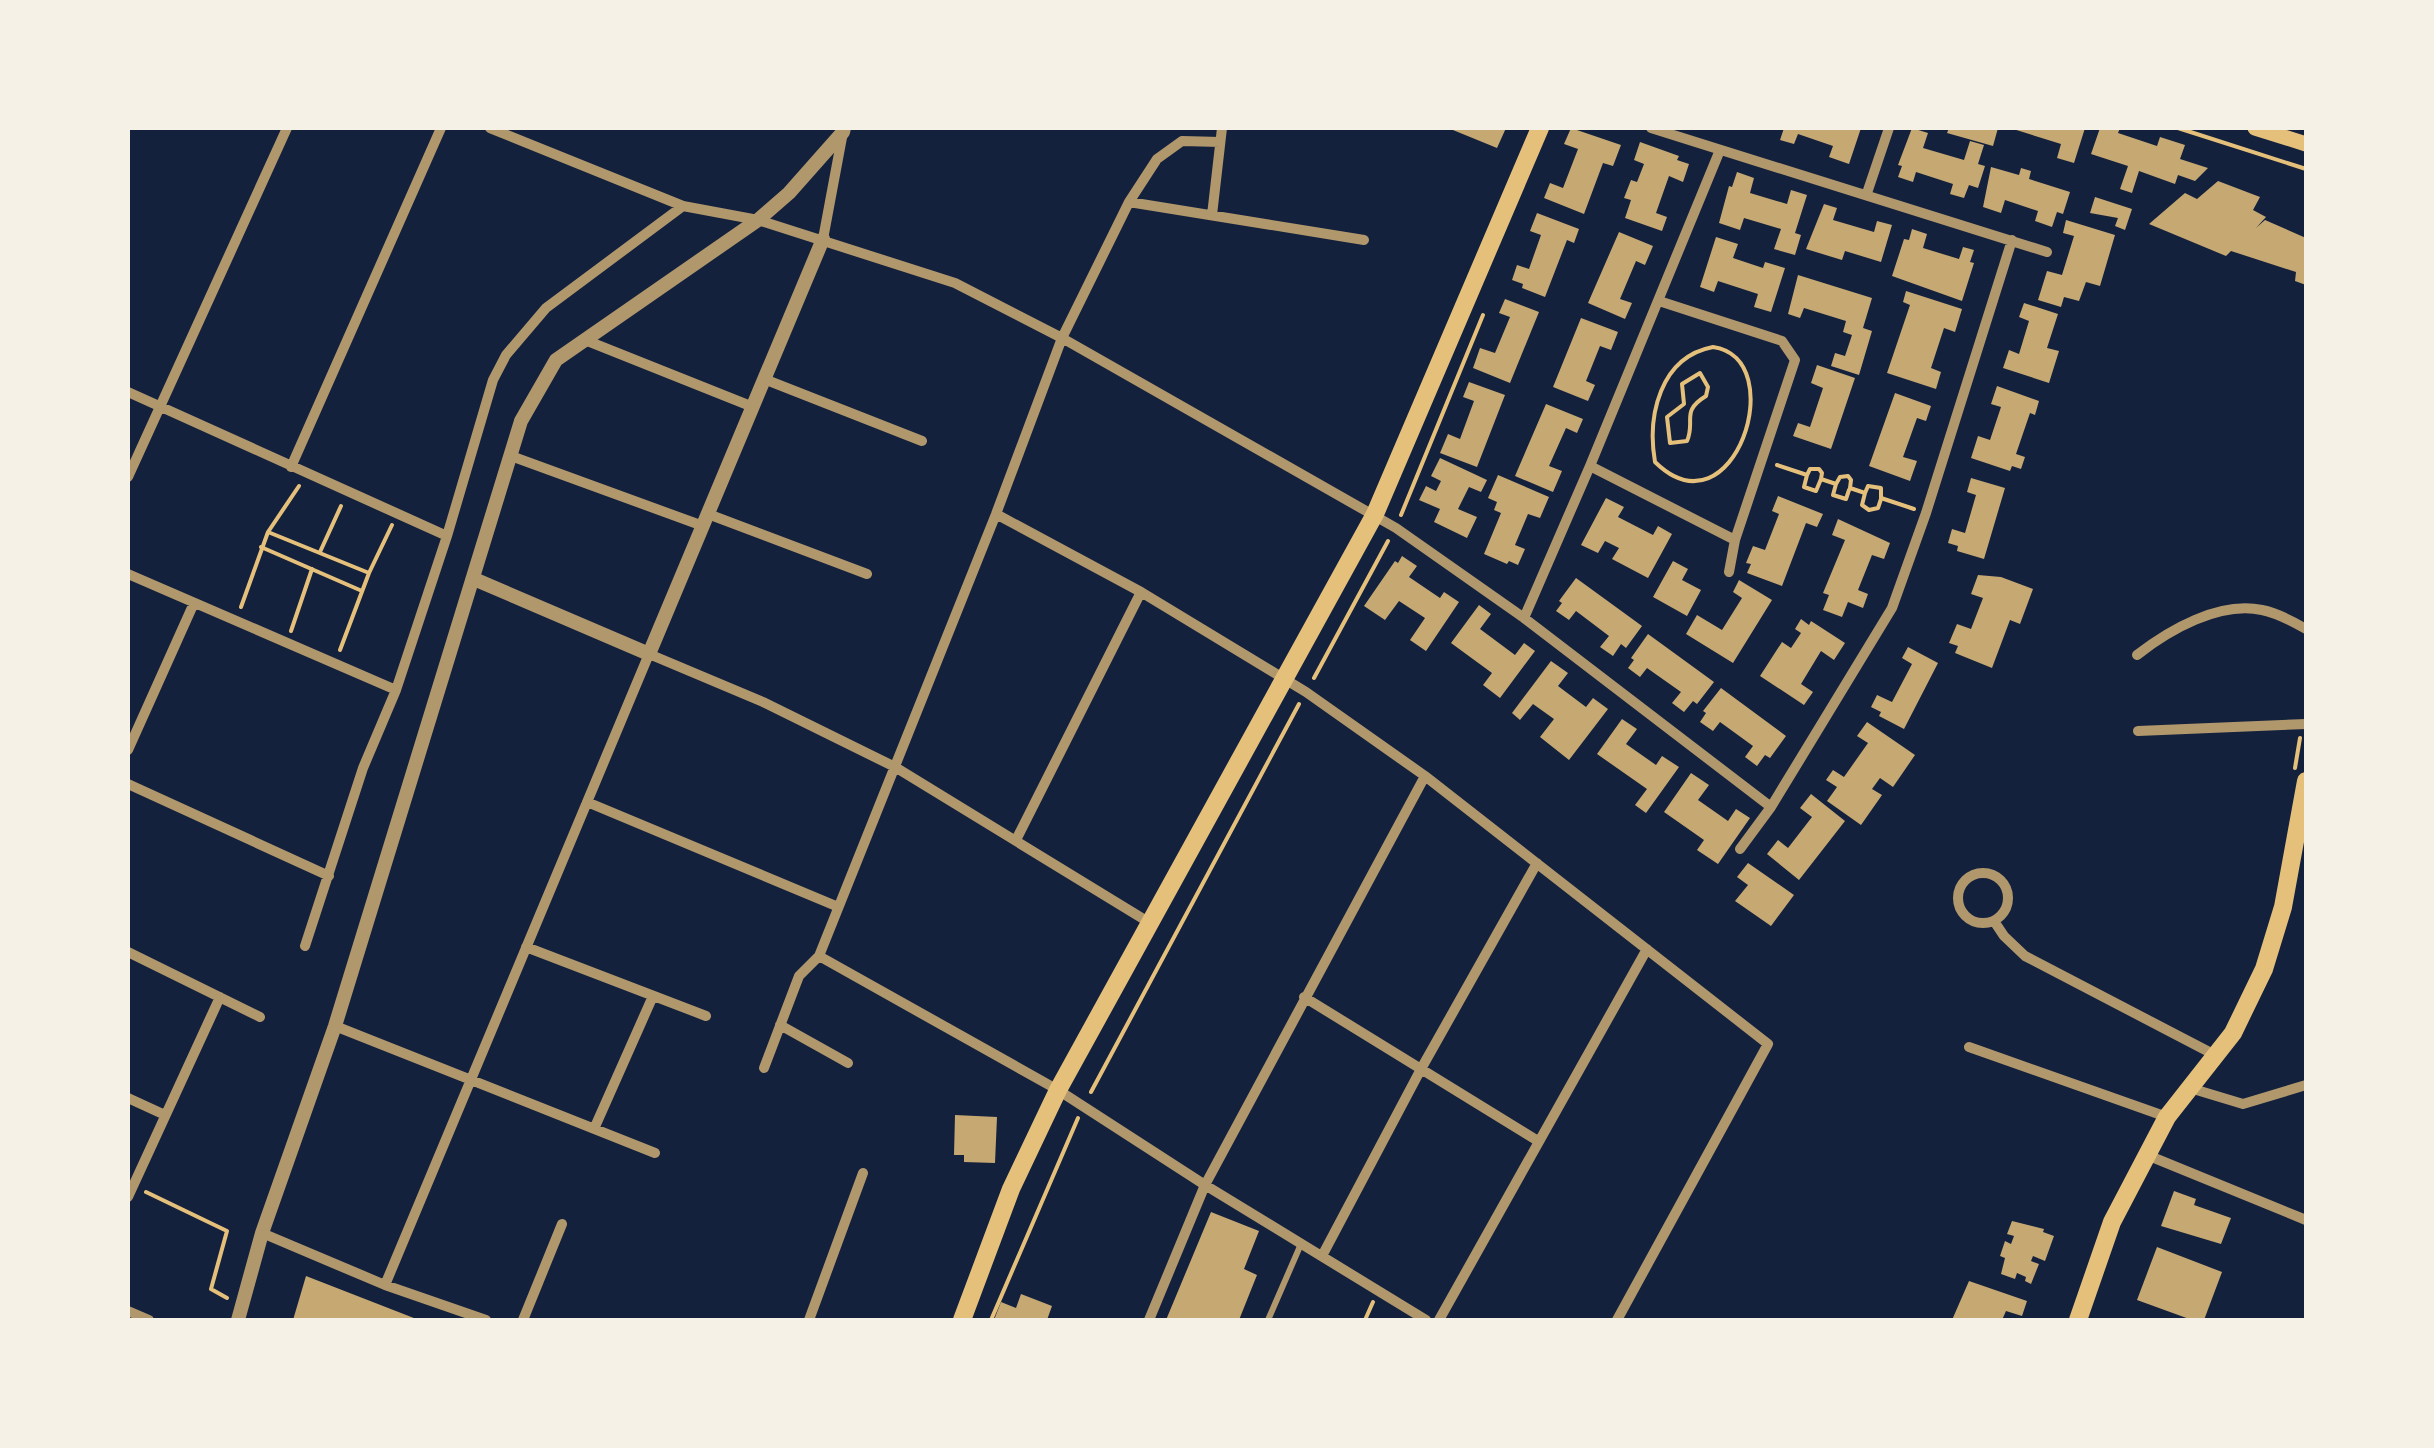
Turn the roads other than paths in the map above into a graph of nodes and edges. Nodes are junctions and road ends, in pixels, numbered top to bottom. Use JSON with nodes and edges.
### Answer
{"nodes":[{"id":1,"x":287,"y":128,"type":"edge"},
{"id":2,"x":441,"y":128,"type":"edge"},
{"id":3,"x":490,"y":128,"type":"edge"},
{"id":4,"x":1222,"y":128,"type":"edge"},
{"id":5,"x":1540,"y":128,"type":"edge"},
{"id":6,"x":1652,"y":128,"type":"edge"},
{"id":7,"x":1889,"y":128,"type":"edge"},
{"id":8,"x":2258,"y":128,"type":"edge"},
{"id":9,"x":843,"y":130,"type":"edge"},
{"id":10,"x":2282,"y":136,"type":"junction"},
{"id":11,"x":1220,"y":142,"type":"junction"},
{"id":12,"x":2306,"y":144,"type":"edge"},
{"id":13,"x":1720,"y":150,"type":"junction"},
{"id":14,"x":2306,"y":152,"type":"edge"},
{"id":15,"x":1867,"y":193,"type":"junction"},
{"id":16,"x":1129,"y":202,"type":"junction"},
{"id":17,"x":683,"y":206,"type":"junction"},
{"id":18,"x":1212,"y":214,"type":"junction"},
{"id":19,"x":758,"y":220,"type":"junction"},
{"id":20,"x":823,"y":240,"type":"junction"},
{"id":21,"x":1364,"y":240,"type":"dead end"},
{"id":22,"x":2012,"y":240,"type":"junction"},
{"id":23,"x":2047,"y":252,"type":"dead end"},
{"id":24,"x":1659,"y":301,"type":"junction"},
{"id":25,"x":1062,"y":338,"type":"junction"},
{"id":26,"x":585,"y":340,"type":"junction"},
{"id":27,"x":764,"y":379,"type":"junction"},
{"id":28,"x":128,"y":392,"type":"edge"},
{"id":29,"x":158,"y":406,"type":"junction"},
{"id":30,"x":753,"y":406,"type":"junction"},
{"id":31,"x":922,"y":441,"type":"dead end"},
{"id":32,"x":512,"y":456,"type":"junction"},
{"id":33,"x":1590,"y":466,"type":"junction"},
{"id":34,"x":290,"y":467,"type":"junction"},
{"id":35,"x":128,"y":477,"type":"edge"},
{"id":36,"x":996,"y":514,"type":"junction"},
{"id":37,"x":1374,"y":514,"type":"junction"},
{"id":38,"x":705,"y":520,"type":"junction"},
{"id":39,"x":447,"y":536,"type":"junction"},
{"id":40,"x":1735,"y":540,"type":"junction"},
{"id":41,"x":1729,"y":572,"type":"dead end"},
{"id":42,"x":128,"y":574,"type":"edge"},
{"id":43,"x":867,"y":574,"type":"dead end"},
{"id":44,"x":474,"y":579,"type":"junction"},
{"id":45,"x":1141,"y":592,"type":"junction"},
{"id":46,"x":194,"y":602,"type":"junction"},
{"id":47,"x":1524,"y":618,"type":"junction"},
{"id":48,"x":2306,"y":629,"type":"edge"},
{"id":49,"x":650,"y":654,"type":"junction"},
{"id":50,"x":2136,"y":655,"type":"dead end"},
{"id":51,"x":1283,"y":679,"type":"junction"},
{"id":52,"x":396,"y":690,"type":"junction"},
{"id":53,"x":2305,"y":724,"type":"edge"},
{"id":54,"x":2138,"y":730,"type":"dead end"},
{"id":55,"x":128,"y":750,"type":"edge"},
{"id":56,"x":895,"y":767,"type":"junction"},
{"id":57,"x":1425,"y":776,"type":"junction"},
{"id":58,"x":2300,"y":780,"type":"edge"},
{"id":59,"x":128,"y":784,"type":"edge"},
{"id":60,"x":588,"y":802,"type":"junction"},
{"id":61,"x":1771,"y":808,"type":"junction"},
{"id":62,"x":1016,"y":840,"type":"junction"},
{"id":63,"x":1740,"y":848,"type":"dead end"},
{"id":64,"x":1537,"y":863,"type":"junction"},
{"id":65,"x":329,"y":876,"type":"junction"},
{"id":66,"x":836,"y":906,"type":"junction"},
{"id":67,"x":1994,"y":921,"type":"junction"},
{"id":68,"x":1151,"y":924,"type":"junction"},
{"id":69,"x":306,"y":946,"type":"dead end"},
{"id":70,"x":526,"y":947,"type":"junction"},
{"id":71,"x":1647,"y":949,"type":"junction"},
{"id":72,"x":128,"y":952,"type":"edge"},
{"id":73,"x":819,"y":956,"type":"junction"},
{"id":74,"x":653,"y":996,"type":"junction"},
{"id":75,"x":1304,"y":997,"type":"junction"},
{"id":76,"x":220,"y":998,"type":"junction"},
{"id":77,"x":706,"y":1016,"type":"dead end"},
{"id":78,"x":260,"y":1017,"type":"dead end"},
{"id":79,"x":336,"y":1026,"type":"junction"},
{"id":80,"x":780,"y":1026,"type":"junction"},
{"id":81,"x":1969,"y":1046,"type":"dead end"},
{"id":82,"x":2215,"y":1055,"type":"junction"},
{"id":83,"x":848,"y":1064,"type":"dead end"},
{"id":84,"x":764,"y":1068,"type":"dead end"},
{"id":85,"x":1421,"y":1069,"type":"junction"},
{"id":86,"x":471,"y":1080,"type":"junction"},
{"id":87,"x":2306,"y":1085,"type":"edge"},
{"id":88,"x":2190,"y":1088,"type":"junction"},
{"id":89,"x":1058,"y":1090,"type":"junction"},
{"id":90,"x":128,"y":1098,"type":"edge"},
{"id":91,"x":165,"y":1115,"type":"junction"},
{"id":92,"x":2167,"y":1117,"type":"junction"},
{"id":93,"x":594,"y":1129,"type":"junction"},
{"id":94,"x":1538,"y":1140,"type":"junction"},
{"id":95,"x":655,"y":1153,"type":"dead end"},
{"id":96,"x":2147,"y":1155,"type":"junction"},
{"id":97,"x":863,"y":1173,"type":"dead end"},
{"id":98,"x":1205,"y":1186,"type":"junction"},
{"id":99,"x":130,"y":1191,"type":"edge"},
{"id":100,"x":2306,"y":1220,"type":"edge"},
{"id":101,"x":562,"y":1224,"type":"dead end"},
{"id":102,"x":262,"y":1233,"type":"junction"},
{"id":103,"x":1301,"y":1244,"type":"junction"},
{"id":104,"x":1322,"y":1256,"type":"junction"},
{"id":105,"x":385,"y":1285,"type":"junction"},
{"id":106,"x":128,"y":1311,"type":"edge"},
{"id":107,"x":149,"y":1320,"type":"edge"},
{"id":108,"x":238,"y":1320,"type":"edge"},
{"id":109,"x":486,"y":1320,"type":"edge"},
{"id":110,"x":523,"y":1320,"type":"edge"},
{"id":111,"x":809,"y":1320,"type":"edge"},
{"id":112,"x":962,"y":1320,"type":"edge"},
{"id":113,"x":1149,"y":1320,"type":"edge"},
{"id":114,"x":1268,"y":1320,"type":"edge"},
{"id":115,"x":1426,"y":1320,"type":"edge"},
{"id":116,"x":1440,"y":1320,"type":"edge"},
{"id":117,"x":1617,"y":1320,"type":"edge"},
{"id":118,"x":2078,"y":1320,"type":"edge"}],
"edges":[{"from":1,"to":29,"type":"street"},
{"from":2,"to":34,"type":"street"},
{"from":3,"to":17,"type":"street"},
{"from":4,"to":11,"type":"street"},
{"from":5,"to":37,"type":"main road"},
{"from":6,"to":13,"type":"street"},
{"from":7,"to":15,"type":"street"},
{"from":8,"to":10,"type":"main road"},
{"from":9,"to":19,"type":"street"},
{"from":9,"to":20,"type":"street"},
{"from":10,"to":12,"type":"main road"},
{"from":10,"to":14,"type":"main road"},
{"from":11,"to":16,"type":"street"},
{"from":11,"to":18,"type":"street"},
{"from":13,"to":15,"type":"street"},
{"from":13,"to":24,"type":"street"},
{"from":15,"to":22,"type":"street"},
{"from":16,"to":18,"type":"street"},
{"from":16,"to":25,"type":"street"},
{"from":17,"to":19,"type":"street"},
{"from":17,"to":39,"type":"street"},
{"from":18,"to":21,"type":"street"},
{"from":19,"to":20,"type":"street"},
{"from":19,"to":26,"type":"street"},
{"from":20,"to":25,"type":"street"},
{"from":20,"to":27,"type":"street"},
{"from":22,"to":23,"type":"street"},
{"from":22,"to":61,"type":"street"},
{"from":24,"to":33,"type":"street"},
{"from":24,"to":40,"type":"street"},
{"from":25,"to":36,"type":"street"},
{"from":25,"to":37,"type":"street"},
{"from":26,"to":30,"type":"street"},
{"from":26,"to":32,"type":"street"},
{"from":27,"to":30,"type":"street"},
{"from":27,"to":31,"type":"street"},
{"from":28,"to":29,"type":"street"},
{"from":29,"to":34,"type":"street"},
{"from":29,"to":35,"type":"street"},
{"from":30,"to":38,"type":"street"},
{"from":32,"to":38,"type":"street"},
{"from":32,"to":44,"type":"street"},
{"from":33,"to":40,"type":"street"},
{"from":33,"to":47,"type":"street"},
{"from":34,"to":39,"type":"street"},
{"from":36,"to":45,"type":"street"},
{"from":36,"to":56,"type":"street"},
{"from":37,"to":47,"type":"street"},
{"from":37,"to":51,"type":"main road"},
{"from":38,"to":43,"type":"street"},
{"from":38,"to":49,"type":"street"},
{"from":39,"to":52,"type":"street"},
{"from":40,"to":41,"type":"street"},
{"from":42,"to":46,"type":"street"},
{"from":44,"to":49,"type":"street"},
{"from":44,"to":79,"type":"street"},
{"from":45,"to":51,"type":"street"},
{"from":45,"to":62,"type":"street"},
{"from":46,"to":52,"type":"street"},
{"from":46,"to":55,"type":"street"},
{"from":47,"to":61,"type":"street"},
{"from":48,"to":50,"type":"street"},
{"from":49,"to":56,"type":"street"},
{"from":49,"to":60,"type":"street"},
{"from":51,"to":57,"type":"street"},
{"from":51,"to":68,"type":"main road"},
{"from":52,"to":65,"type":"street"},
{"from":53,"to":54,"type":"street"},
{"from":56,"to":62,"type":"street"},
{"from":56,"to":66,"type":"street"},
{"from":57,"to":64,"type":"street"},
{"from":57,"to":75,"type":"street"},
{"from":58,"to":82,"type":"main road"},
{"from":59,"to":65,"type":"street"},
{"from":60,"to":66,"type":"street"},
{"from":60,"to":70,"type":"street"},
{"from":61,"to":63,"type":"street"},
{"from":62,"to":68,"type":"street"},
{"from":64,"to":71,"type":"street"},
{"from":64,"to":85,"type":"street"},
{"from":65,"to":69,"type":"street"},
{"from":66,"to":73,"type":"street"},
{"from":67,"to":67,"type":"street"},
{"from":67,"to":82,"type":"street"},
{"from":68,"to":89,"type":"main road"},
{"from":70,"to":74,"type":"street"},
{"from":70,"to":86,"type":"street"},
{"from":71,"to":94,"type":"street"},
{"from":71,"to":117,"type":"street"},
{"from":72,"to":76,"type":"street"},
{"from":73,"to":80,"type":"street"},
{"from":73,"to":89,"type":"street"},
{"from":74,"to":77,"type":"street"},
{"from":74,"to":93,"type":"street"},
{"from":75,"to":85,"type":"street"},
{"from":75,"to":98,"type":"street"},
{"from":76,"to":78,"type":"street"},
{"from":76,"to":91,"type":"street"},
{"from":79,"to":86,"type":"street"},
{"from":79,"to":102,"type":"street"},
{"from":80,"to":83,"type":"street"},
{"from":80,"to":84,"type":"street"},
{"from":81,"to":92,"type":"street"},
{"from":82,"to":88,"type":"main road"},
{"from":85,"to":94,"type":"street"},
{"from":85,"to":104,"type":"street"},
{"from":86,"to":93,"type":"street"},
{"from":86,"to":105,"type":"street"},
{"from":87,"to":88,"type":"street"},
{"from":88,"to":92,"type":"main road"},
{"from":89,"to":98,"type":"street"},
{"from":89,"to":112,"type":"main road"},
{"from":90,"to":91,"type":"street"},
{"from":91,"to":99,"type":"street"},
{"from":92,"to":96,"type":"main road"},
{"from":93,"to":95,"type":"street"},
{"from":94,"to":116,"type":"street"},
{"from":96,"to":100,"type":"street"},
{"from":96,"to":118,"type":"main road"},
{"from":97,"to":111,"type":"street"},
{"from":98,"to":103,"type":"street"},
{"from":98,"to":113,"type":"street"},
{"from":101,"to":110,"type":"street"},
{"from":102,"to":105,"type":"street"},
{"from":102,"to":108,"type":"street"},
{"from":103,"to":104,"type":"street"},
{"from":103,"to":114,"type":"lane"},
{"from":104,"to":115,"type":"street"},
{"from":105,"to":109,"type":"street"},
{"from":106,"to":107,"type":"street"}]}
